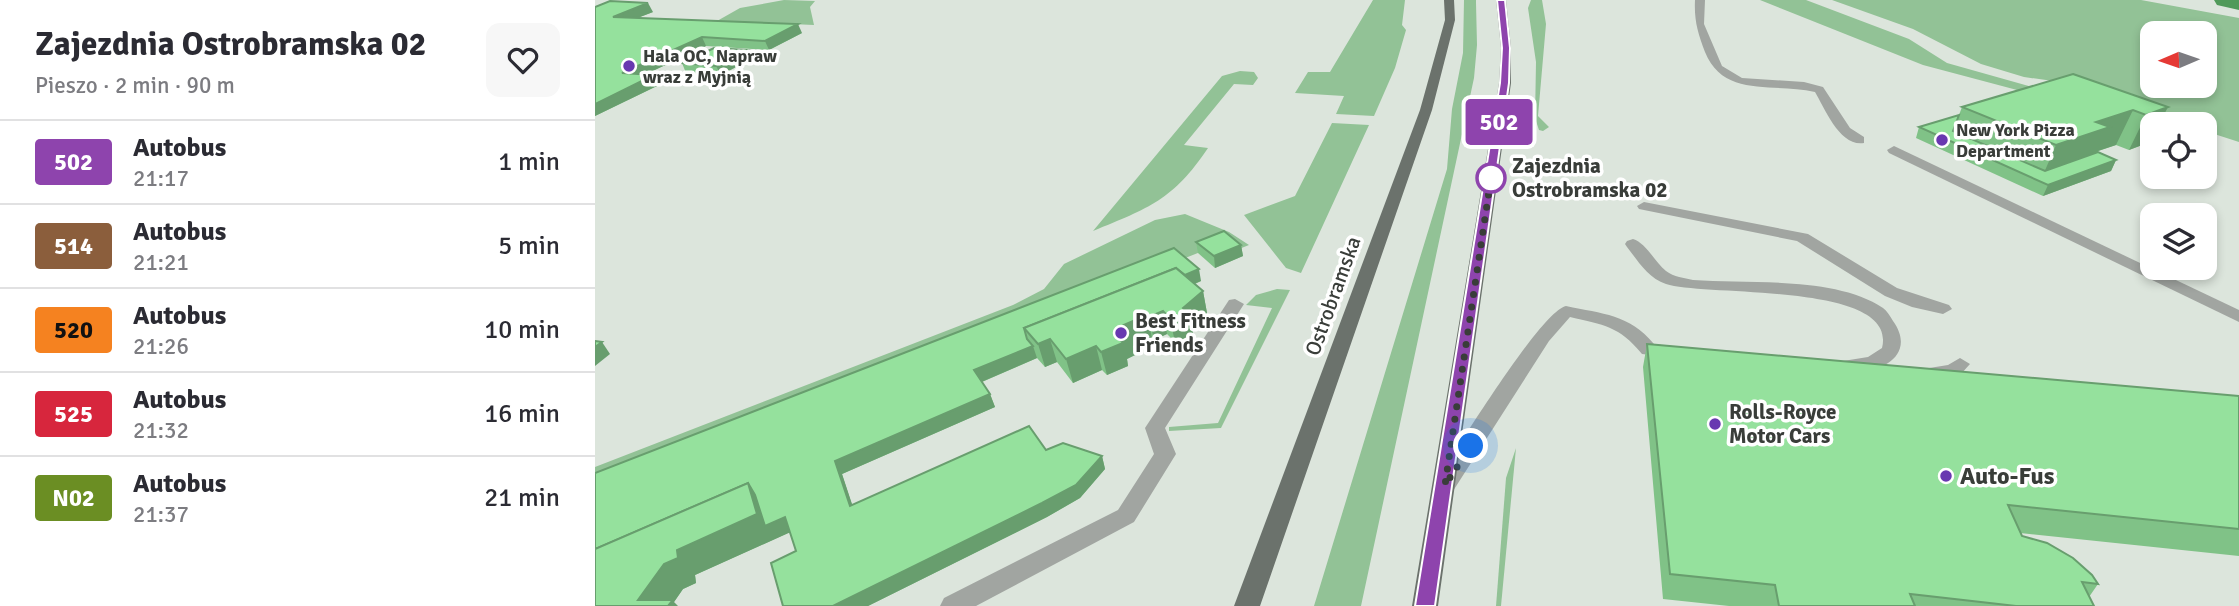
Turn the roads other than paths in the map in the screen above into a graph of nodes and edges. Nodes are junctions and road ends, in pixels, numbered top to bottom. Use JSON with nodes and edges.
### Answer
{"nodes":[{"id":1,"x":1449,"y":0,"type":"edge"},
{"id":2,"x":1501,"y":0,"type":"edge"},
{"id":3,"x":1700,"y":0,"type":"edge"},
{"id":4,"x":1859,"y":140,"type":"dead end"},
{"id":5,"x":1893,"y":150,"type":"dead end"},
{"id":6,"x":1644,"y":206,"type":"dead end"},
{"id":7,"x":1633,"y":244,"type":"dead end"},
{"id":8,"x":1235,"y":304,"type":"dead end"},
{"id":9,"x":1943,"y":309,"type":"dead end"},
{"id":10,"x":2239,"y":317,"type":"edge"},
{"id":11,"x":1689,"y":353,"type":"edge"},
{"id":12,"x":1834,"y":364,"type":"edge"},
{"id":13,"x":1960,"y":364,"type":"dead end"},
{"id":14,"x":1894,"y":367,"type":"junction"},
{"id":15,"x":1445,"y":485,"type":"junction"},
{"id":16,"x":953,"y":606,"type":"edge"},
{"id":17,"x":1247,"y":606,"type":"edge"},
{"id":18,"x":1425,"y":606,"type":"edge"}],
"edges":[{"from":1,"to":17,"type":"main road","name":"Ostrobramska"},
{"from":2,"to":15,"type":"main road"},
{"from":3,"to":4,"type":"street"},
{"from":5,"to":10,"type":"street"},
{"from":6,"to":9,"type":"street"},
{"from":7,"to":14,"type":"street"},
{"from":8,"to":16,"type":"street"},
{"from":11,"to":15,"type":"street"},
{"from":12,"to":14,"type":"street"},
{"from":13,"to":14,"type":"street"},
{"from":15,"to":18,"type":"main road"}]}
